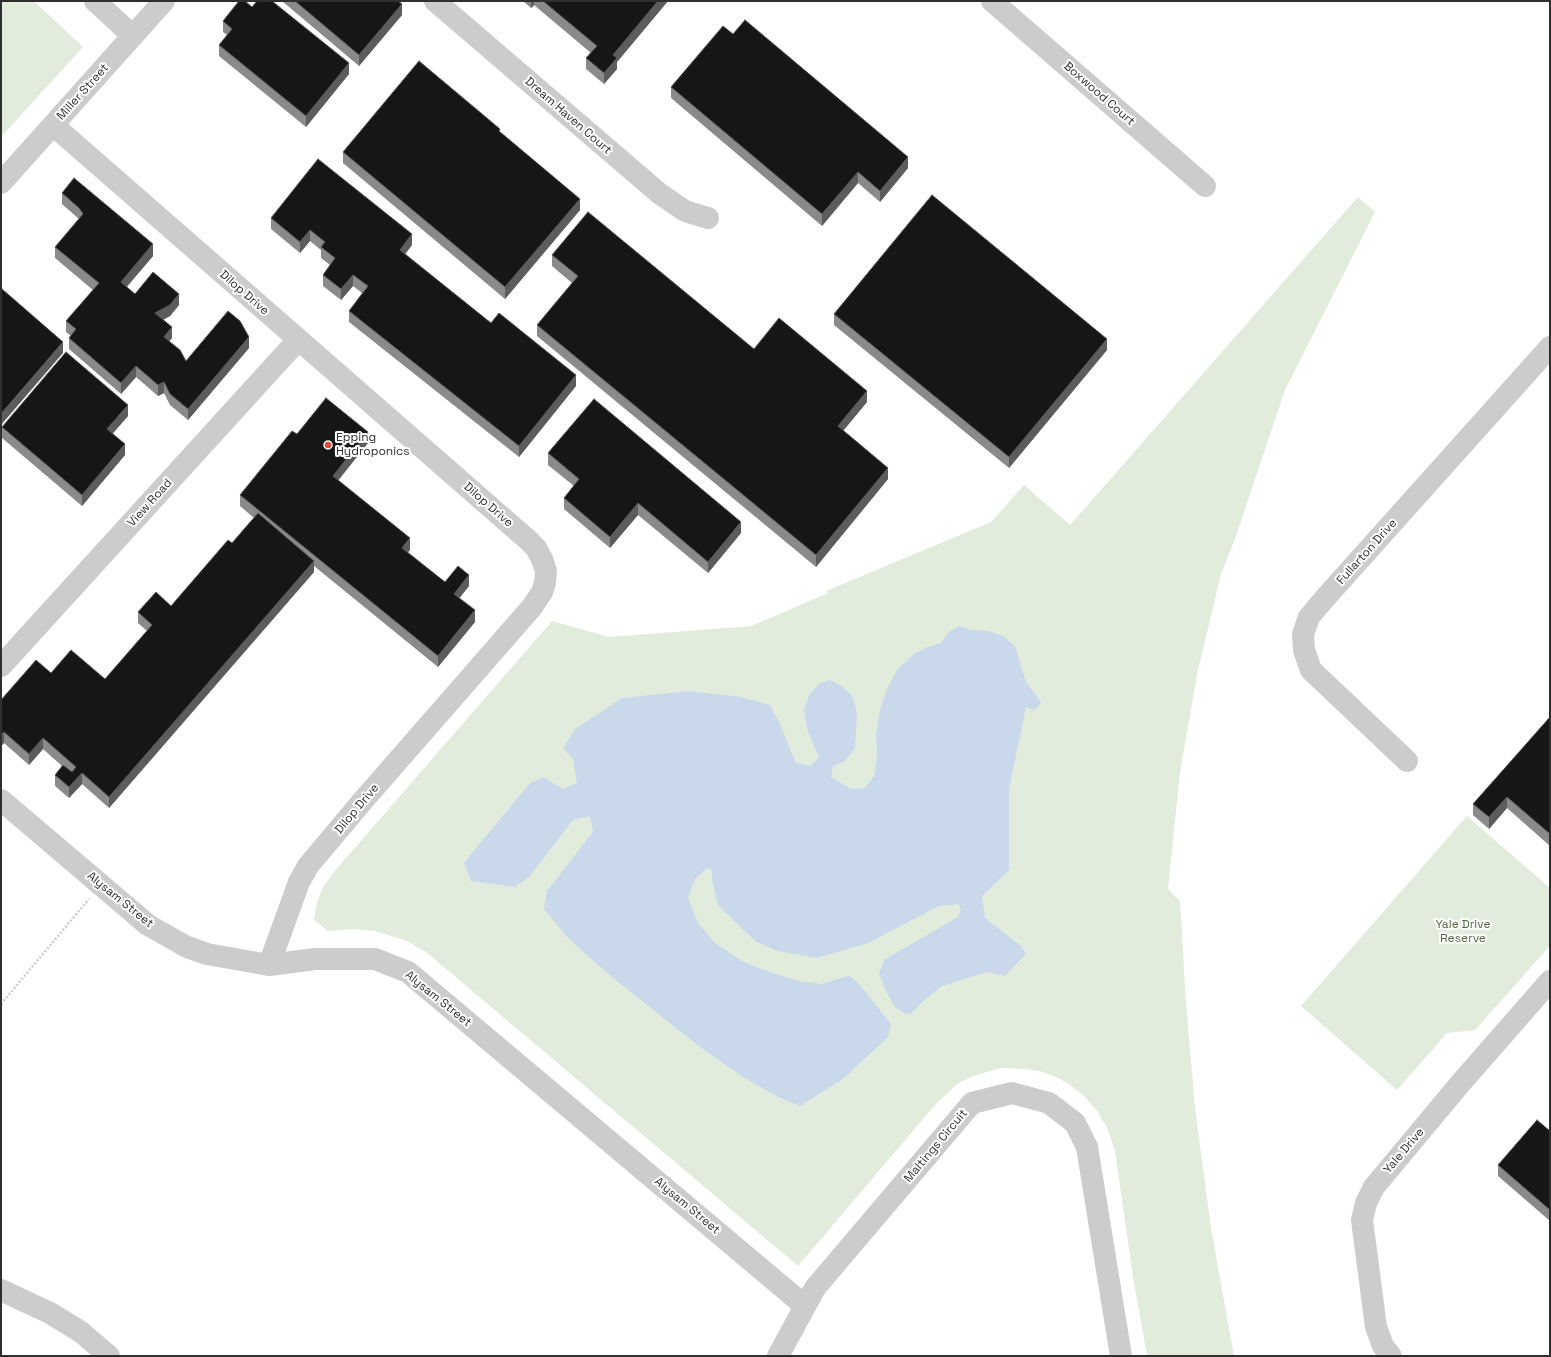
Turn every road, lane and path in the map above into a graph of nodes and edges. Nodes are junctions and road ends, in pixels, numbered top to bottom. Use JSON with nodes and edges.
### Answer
{"nodes":[{"id":1,"x":94,"y":1,"type":"edge"},
{"id":2,"x":164,"y":1,"type":"edge"},
{"id":3,"x":435,"y":1,"type":"edge"},
{"id":4,"x":992,"y":1,"type":"edge"},
{"id":5,"x":133,"y":36,"type":"junction"},
{"id":6,"x":53,"y":125,"type":"junction"},
{"id":7,"x":1,"y":183,"type":"edge"},
{"id":8,"x":1205,"y":186,"type":"dead end"},
{"id":9,"x":708,"y":218,"type":"dead end"},
{"id":10,"x":298,"y":340,"type":"junction"},
{"id":11,"x":1550,"y":347,"type":"edge"},
{"id":12,"x":1,"y":666,"type":"edge"},
{"id":13,"x":1407,"y":761,"type":"dead end"},
{"id":14,"x":1,"y":800,"type":"edge"},
{"id":15,"x":101,"y":885,"type":"junction"},
{"id":16,"x":269,"y":965,"type":"junction"},
{"id":17,"x":1550,"y":982,"type":"edge"},
{"id":18,"x":1,"y":1004,"type":"edge"},
{"id":19,"x":1,"y":1290,"type":"edge"},
{"id":20,"x":806,"y":1306,"type":"junction"},
{"id":21,"x":109,"y":1356,"type":"edge"},
{"id":22,"x":778,"y":1356,"type":"edge"},
{"id":23,"x":1121,"y":1356,"type":"edge"},
{"id":24,"x":1391,"y":1356,"type":"edge"}],
"edges":[{"from":1,"to":5,"type":"street"},
{"from":2,"to":5,"type":"street","name":"Miller Street"},
{"from":3,"to":9,"type":"street","name":"Dream Haven Court"},
{"from":4,"to":8,"type":"street","name":"Boxwood Court"},
{"from":5,"to":6,"type":"street","name":"Miller Street"},
{"from":6,"to":7,"type":"street","name":"Miller Street"},
{"from":6,"to":10,"type":"street","name":"Dilop Drive"},
{"from":10,"to":12,"type":"street","name":"View Road"},
{"from":10,"to":16,"type":"street","name":"Dilop Drive"},
{"from":11,"to":13,"type":"street","name":"Fullarton Drive"},
{"from":14,"to":15,"type":"street","name":"Alysam Street"},
{"from":15,"to":16,"type":"street","name":"Alysam Street"},
{"from":15,"to":18,"type":"path"},
{"from":16,"to":20,"type":"street","name":"Alysam Street"},
{"from":17,"to":24,"type":"street","name":"Yale Drive"},
{"from":19,"to":21,"type":"street"},
{"from":20,"to":22,"type":"street","name":"Maltings Circuit"},
{"from":20,"to":23,"type":"street","name":"Maltings Circuit"}]}
